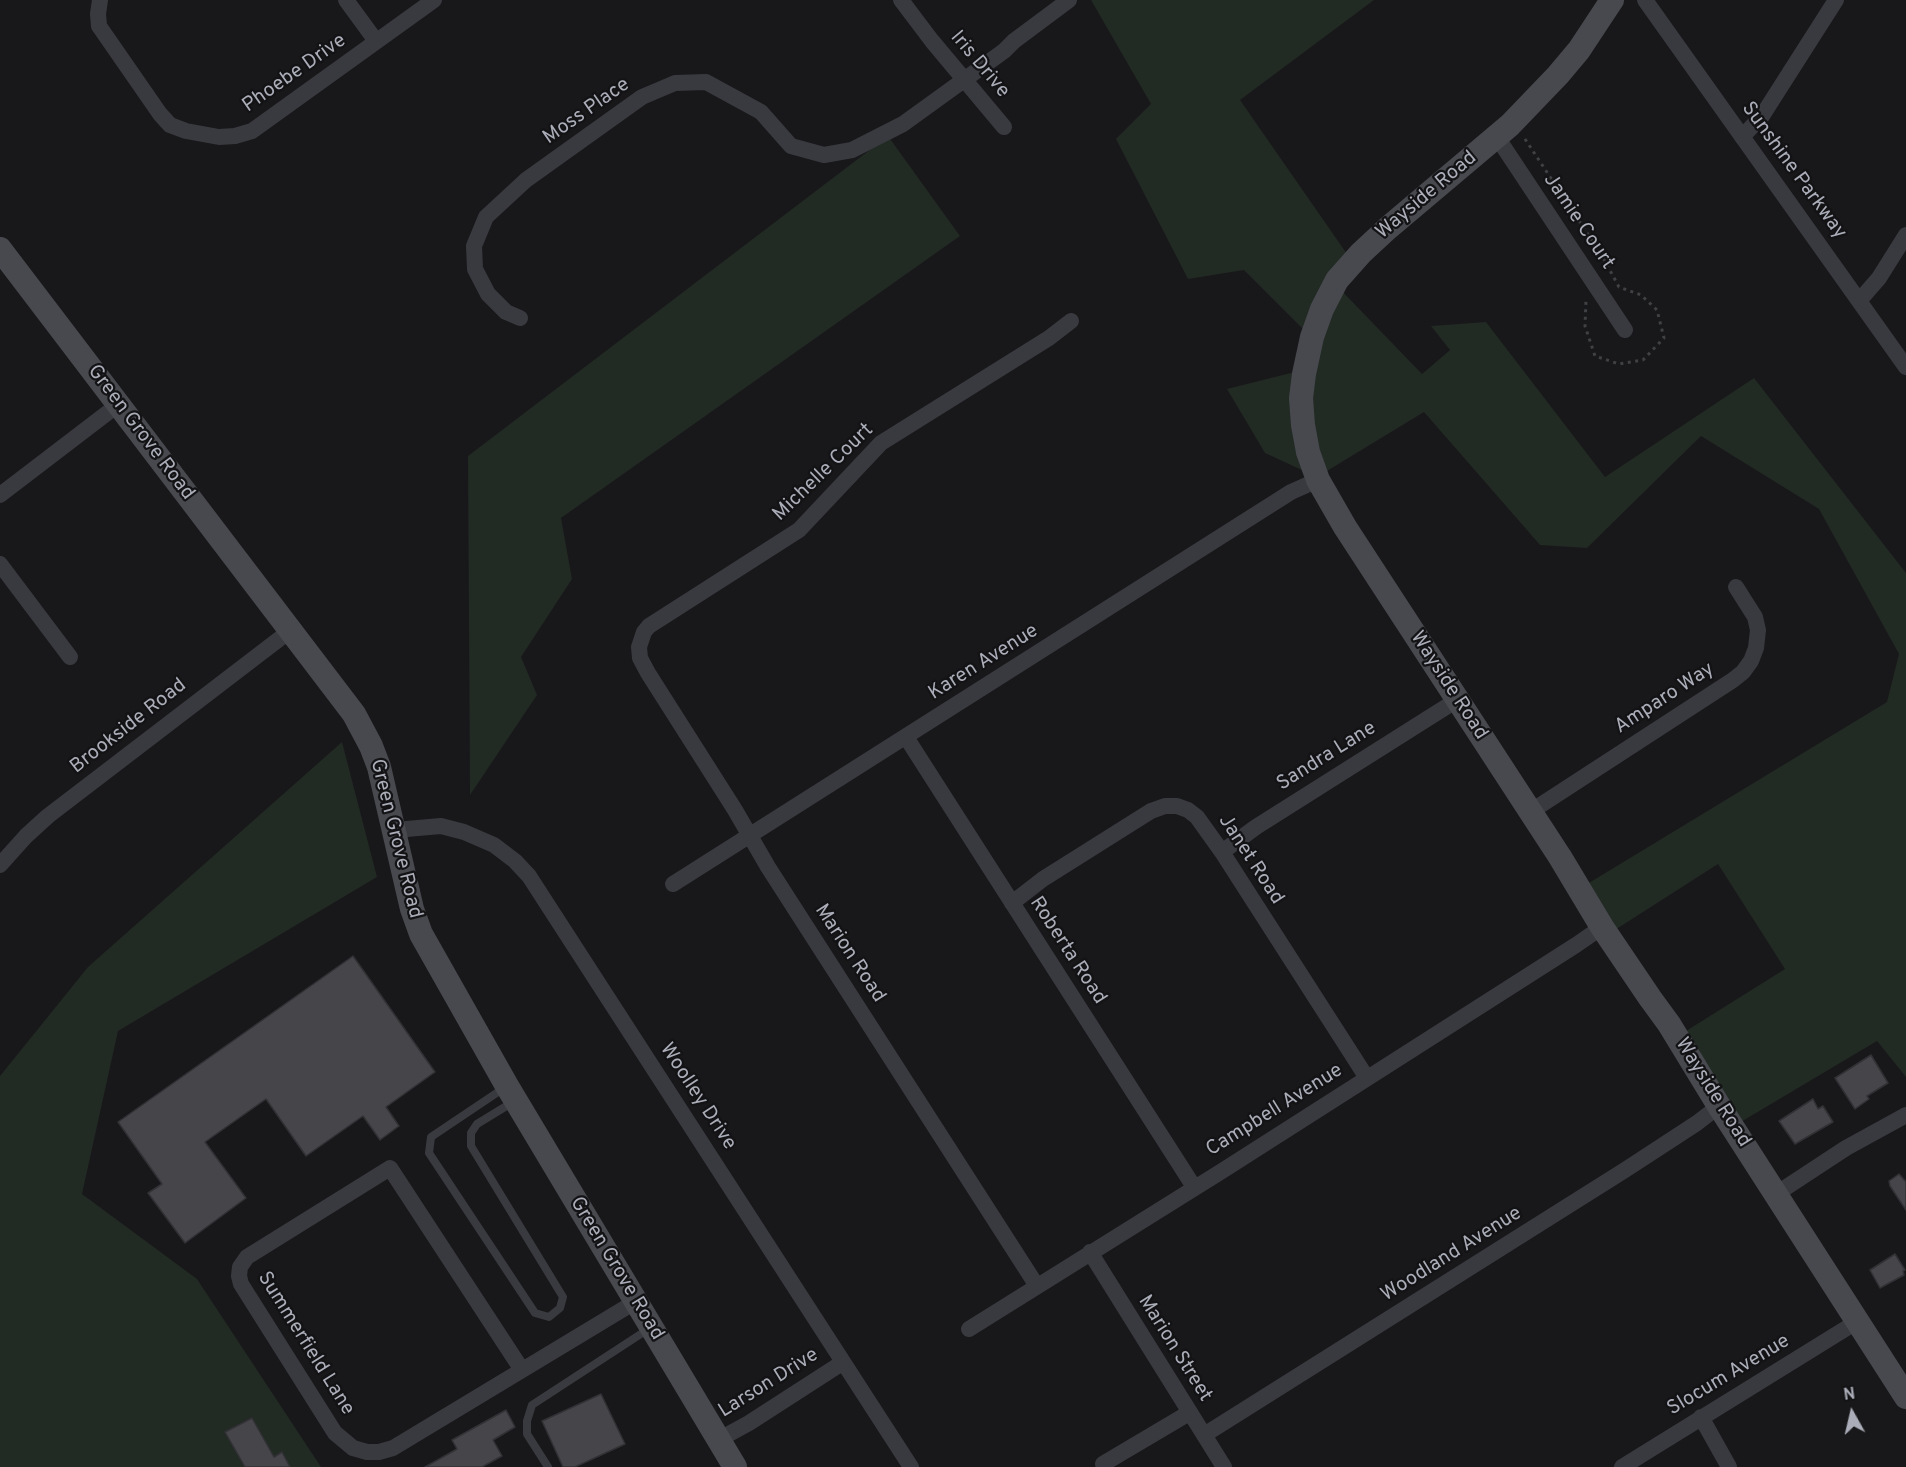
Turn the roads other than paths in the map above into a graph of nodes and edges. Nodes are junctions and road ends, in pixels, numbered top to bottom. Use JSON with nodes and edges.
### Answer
{"nodes":[{"id":1,"x":100,"y":0,"type":"edge"},
{"id":2,"x":346,"y":0,"type":"edge"},
{"id":3,"x":434,"y":0,"type":"edge"},
{"id":4,"x":901,"y":0,"type":"edge"},
{"id":5,"x":1069,"y":0,"type":"edge"},
{"id":6,"x":1612,"y":0,"type":"edge"},
{"id":7,"x":1645,"y":0,"type":"edge"},
{"id":8,"x":1836,"y":0,"type":"edge"},
{"id":9,"x":376,"y":41,"type":"junction"},
{"id":10,"x":965,"y":80,"type":"junction"},
{"id":11,"x":1004,"y":127,"type":"dead end"},
{"id":12,"x":1497,"y":137,"type":"junction"},
{"id":13,"x":1742,"y":137,"type":"junction"},
{"id":14,"x":1906,"y":235,"type":"edge"},
{"id":15,"x":0,"y":249,"type":"edge"},
{"id":16,"x":1859,"y":301,"type":"junction"},
{"id":17,"x":520,"y":318,"type":"dead end"},
{"id":18,"x":1071,"y":321,"type":"dead end"},
{"id":19,"x":1625,"y":330,"type":"dead end"},
{"id":20,"x":1906,"y":367,"type":"edge"},
{"id":21,"x":119,"y":404,"type":"junction"},
{"id":22,"x":1318,"y":480,"type":"junction"},
{"id":23,"x":0,"y":495,"type":"edge"},
{"id":24,"x":0,"y":564,"type":"edge"},
{"id":25,"x":1736,"y":587,"type":"dead end"},
{"id":26,"x":291,"y":630,"type":"junction"},
{"id":27,"x":640,"y":640,"type":"joint"},
{"id":28,"x":70,"y":657,"type":"dead end"},
{"id":29,"x":1457,"y":700,"type":"junction"},
{"id":30,"x":906,"y":737,"type":"junction"},
{"id":31,"x":1530,"y":812,"type":"junction"},
{"id":32,"x":395,"y":830,"type":"junction"},
{"id":33,"x":750,"y":836,"type":"junction"},
{"id":34,"x":1222,"y":852,"type":"junction"},
{"id":35,"x":0,"y":865,"type":"edge"},
{"id":36,"x":673,"y":884,"type":"dead end"},
{"id":37,"x":1012,"y":903,"type":"junction"},
{"id":38,"x":1602,"y":927,"type":"junction"},
{"id":39,"x":1367,"y":1078,"type":"junction"},
{"id":40,"x":511,"y":1093,"type":"junction"},
{"id":41,"x":1719,"y":1106,"type":"junction"},
{"id":42,"x":1906,"y":1115,"type":"edge"},
{"id":43,"x":1194,"y":1187,"type":"junction"},
{"id":44,"x":1776,"y":1194,"type":"junction"},
{"id":45,"x":1090,"y":1252,"type":"junction"},
{"id":46,"x":1037,"y":1286,"type":"junction"},
{"id":47,"x":635,"y":1302,"type":"junction"},
{"id":48,"x":1858,"y":1321,"type":"junction"},
{"id":49,"x":651,"y":1328,"type":"junction"},
{"id":50,"x":969,"y":1329,"type":"dead end"},
{"id":51,"x":842,"y":1362,"type":"junction"},
{"id":52,"x":522,"y":1370,"type":"junction"},
{"id":53,"x":1902,"y":1384,"type":"edge"},
{"id":54,"x":1189,"y":1413,"type":"junction"},
{"id":55,"x":1701,"y":1417,"type":"junction"},
{"id":56,"x":1204,"y":1435,"type":"junction"},
{"id":57,"x":718,"y":1440,"type":"junction"},
{"id":58,"x":1103,"y":1464,"type":"dead end"},
{"id":59,"x":548,"y":1467,"type":"edge"},
{"id":60,"x":735,"y":1467,"type":"edge"},
{"id":61,"x":911,"y":1467,"type":"edge"},
{"id":62,"x":1224,"y":1467,"type":"edge"},
{"id":63,"x":1622,"y":1467,"type":"edge"},
{"id":64,"x":1729,"y":1467,"type":"edge"}],
"edges":[{"from":1,"to":9,"type":"street","name":"Phoebe Drive"},
{"from":2,"to":9,"type":"street"},
{"from":3,"to":9,"type":"street","name":"Phoebe Drive"},
{"from":4,"to":10,"type":"street","name":"Iris Drive"},
{"from":5,"to":10,"type":"street","name":"Moss Place"},
{"from":6,"to":12,"type":"street","name":"Wayside Road"},
{"from":7,"to":13,"type":"street","name":"Sunshine Parkway"},
{"from":8,"to":13,"type":"street"},
{"from":10,"to":11,"type":"street","name":"Iris Drive"},
{"from":10,"to":17,"type":"street","name":"Moss Place"},
{"from":12,"to":19,"type":"street","name":"Jamie Court"},
{"from":12,"to":22,"type":"street","name":"Wayside Road"},
{"from":13,"to":16,"type":"street","name":"Sunshine Parkway"},
{"from":14,"to":16,"type":"street"},
{"from":15,"to":21,"type":"street","name":"Green Grove Road"},
{"from":16,"to":20,"type":"street","name":"Sunshine Parkway"},
{"from":18,"to":27,"type":"street","name":"Michelle Court"},
{"from":21,"to":23,"type":"street"},
{"from":21,"to":26,"type":"street","name":"Green Grove Road"},
{"from":22,"to":29,"type":"street","name":"Wayside Road"},
{"from":22,"to":30,"type":"street","name":"Karen Avenue"},
{"from":24,"to":28,"type":"street"},
{"from":25,"to":31,"type":"street","name":"Amparo Way"},
{"from":26,"to":32,"type":"street","name":"Green Grove Road"},
{"from":26,"to":35,"type":"street","name":"Brookside Road"},
{"from":27,"to":33,"type":"street","name":"Marion Road"},
{"from":29,"to":31,"type":"street","name":"Wayside Road"},
{"from":29,"to":34,"type":"street","name":"Sandra Lane"},
{"from":30,"to":33,"type":"street","name":"Karen Avenue"},
{"from":30,"to":37,"type":"street","name":"Roberta Road"},
{"from":31,"to":38,"type":"street","name":"Wayside Road"},
{"from":32,"to":40,"type":"street","name":"Green Grove Road"},
{"from":32,"to":51,"type":"street","name":"Woolley Drive"},
{"from":33,"to":36,"type":"street","name":"Karen Avenue"},
{"from":33,"to":46,"type":"street","name":"Marion Road"},
{"from":34,"to":37,"type":"street","name":"Janet Road"},
{"from":34,"to":39,"type":"street","name":"Janet Road"},
{"from":37,"to":43,"type":"street","name":"Roberta Road"},
{"from":38,"to":39,"type":"street","name":"Campbell Avenue"},
{"from":38,"to":41,"type":"street","name":"Wayside Road"},
{"from":39,"to":43,"type":"street","name":"Campbell Avenue"},
{"from":40,"to":40,"type":"lane"},
{"from":40,"to":47,"type":"street","name":"Green Grove Road"},
{"from":41,"to":44,"type":"street","name":"Wayside Road"},
{"from":41,"to":56,"type":"street","name":"Woodland Avenue"},
{"from":42,"to":44,"type":"street"},
{"from":43,"to":45,"type":"street","name":"Campbell Avenue"},
{"from":44,"to":48,"type":"street","name":"Wayside Road"},
{"from":45,"to":46,"type":"street","name":"Campbell Avenue"},
{"from":45,"to":54,"type":"street","name":"Marion Street"},
{"from":46,"to":50,"type":"street","name":"Campbell Avenue"},
{"from":47,"to":49,"type":"street","name":"Green Grove Road"},
{"from":47,"to":52,"type":"street","name":"Summerfield Lane"},
{"from":48,"to":53,"type":"street","name":"Wayside Road"},
{"from":48,"to":55,"type":"street","name":"Slocum Avenue"},
{"from":49,"to":57,"type":"street","name":"Green Grove Road"},
{"from":49,"to":59,"type":"lane"},
{"from":51,"to":57,"type":"street","name":"Larson Drive"},
{"from":51,"to":61,"type":"street","name":"Woolley Drive"},
{"from":52,"to":52,"type":"street","name":"Summerfield Lane"},
{"from":54,"to":56,"type":"street","name":"Marion Street"},
{"from":54,"to":58,"type":"street"},
{"from":55,"to":63,"type":"street","name":"Slocum Avenue"},
{"from":55,"to":64,"type":"street"},
{"from":56,"to":62,"type":"street","name":"Marion Street"},
{"from":57,"to":60,"type":"street","name":"Green Grove Road"}]}
